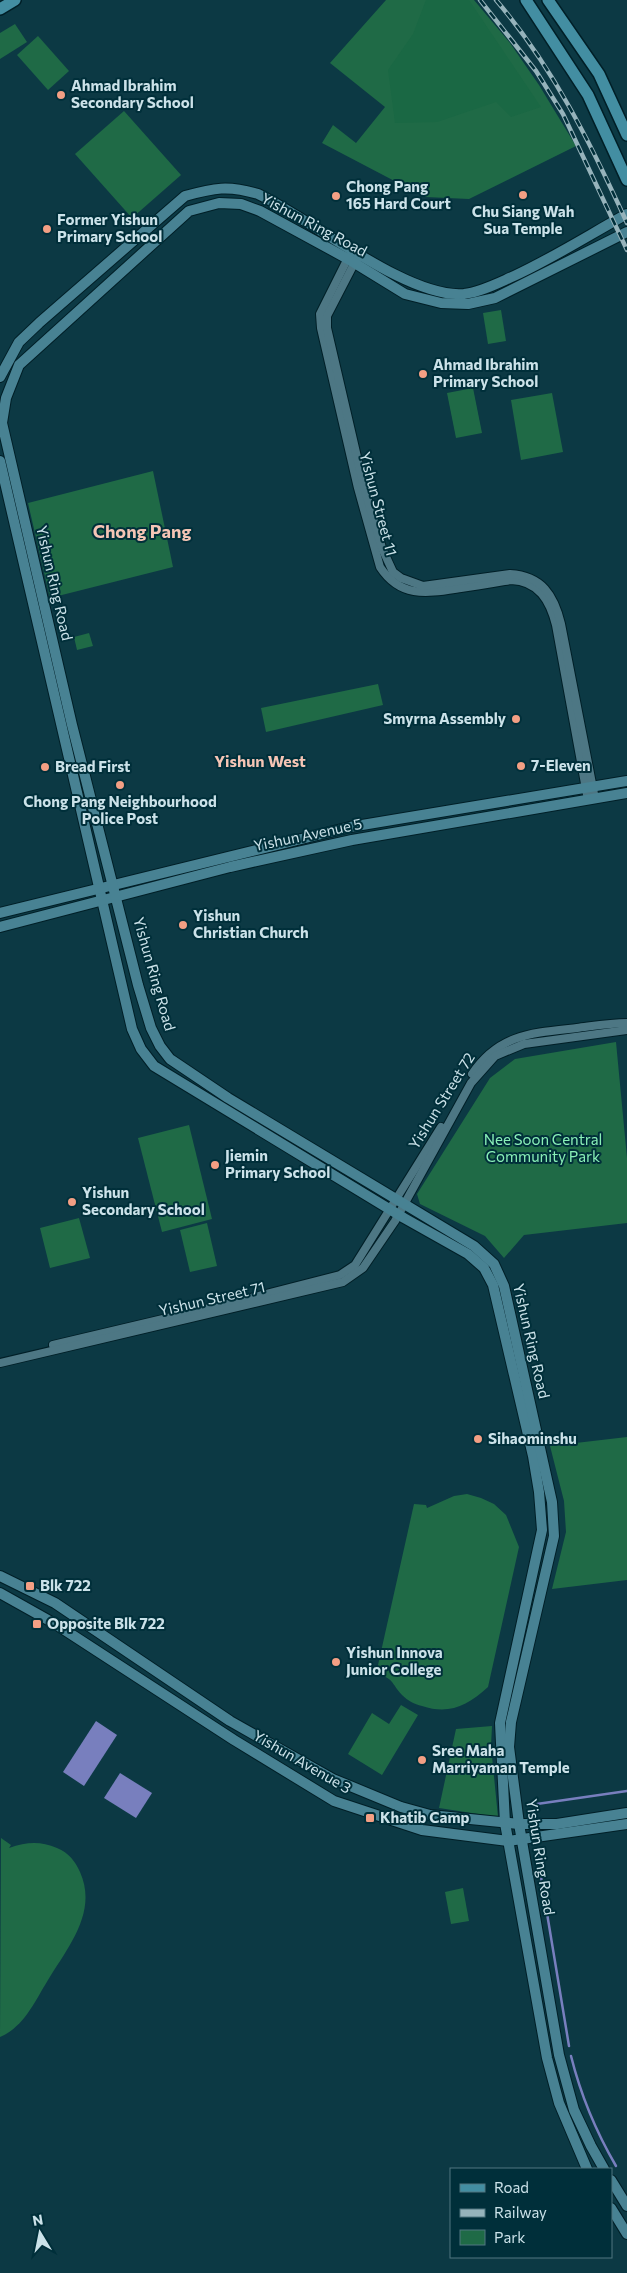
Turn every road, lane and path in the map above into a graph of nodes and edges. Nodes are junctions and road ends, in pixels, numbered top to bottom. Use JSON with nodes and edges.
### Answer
{"nodes":[{"id":1,"x":15,"y":0,"type":"edge"},
{"id":2,"x":526,"y":0,"type":"edge"},
{"id":3,"x":548,"y":0,"type":"edge"},
{"id":4,"x":0,"y":10,"type":"edge"},
{"id":5,"x":627,"y":135,"type":"edge"},
{"id":6,"x":627,"y":180,"type":"edge"},
{"id":7,"x":627,"y":214,"type":"edge"},
{"id":8,"x":627,"y":232,"type":"edge"},
{"id":9,"x":354,"y":257,"type":"junction"},
{"id":10,"x":0,"y":377,"type":"edge"},
{"id":11,"x":0,"y":461,"type":"edge"},
{"id":12,"x":627,"y":781,"type":"edge"},
{"id":13,"x":589,"y":787,"type":"junction"},
{"id":14,"x":627,"y":793,"type":"edge"},
{"id":15,"x":591,"y":799,"type":"junction"},
{"id":16,"x":113,"y":885,"type":"junction"},
{"id":17,"x":100,"y":888,"type":"junction"},
{"id":18,"x":116,"y":898,"type":"junction"},
{"id":19,"x":103,"y":902,"type":"junction"},
{"id":20,"x":0,"y":913,"type":"edge"},
{"id":21,"x":0,"y":927,"type":"edge"},
{"id":22,"x":627,"y":1024,"type":"edge"},
{"id":23,"x":627,"y":1030,"type":"edge"},
{"id":24,"x":400,"y":1202,"type":"junction"},
{"id":25,"x":394,"y":1212,"type":"junction"},
{"id":26,"x":0,"y":1358,"type":"edge"},
{"id":27,"x":0,"y":1363,"type":"edge"},
{"id":28,"x":0,"y":1576,"type":"edge"},
{"id":29,"x":0,"y":1593,"type":"edge"},
{"id":30,"x":627,"y":1814,"type":"edge"},
{"id":31,"x":505,"y":1823,"type":"junction"},
{"id":32,"x":519,"y":1824,"type":"junction"},
{"id":33,"x":627,"y":1824,"type":"edge"},
{"id":34,"x":522,"y":1840,"type":"junction"},
{"id":35,"x":508,"y":1841,"type":"junction"},
{"id":36,"x":586,"y":2168,"type":"edge"},
{"id":37,"x":603,"y":2168,"type":"edge"},
{"id":38,"x":612,"y":2182,"type":"edge"},
{"id":39,"x":627,"y":2206,"type":"edge"},
{"id":40,"x":612,"y":2210,"type":"edge"},
{"id":41,"x":627,"y":2234,"type":"edge"}],
"edges":[{"from":1,"to":4,"type":"main road"},
{"from":2,"to":6,"type":"main road"},
{"from":3,"to":5,"type":"main road"},
{"from":7,"to":9,"type":"main road","name":"Yishun Ring Road"},
{"from":8,"to":9,"type":"main road","name":"Yishun Ring Road"},
{"from":9,"to":10,"type":"main road","name":"Yishun Ring Road"},
{"from":9,"to":13,"type":"street","name":"Yishun Street 11"},
{"from":9,"to":16,"type":"main road","name":"Yishun Ring Road"},
{"from":11,"to":17,"type":"main road","name":"Yishun Ring Road"},
{"from":12,"to":13,"type":"main road","name":"Yishun Avenue 5"},
{"from":13,"to":15,"type":"street","name":"Yishun Street 11"},
{"from":13,"to":16,"type":"main road","name":"Yishun Avenue 5"},
{"from":14,"to":15,"type":"main road","name":"Yishun Avenue 5"},
{"from":15,"to":18,"type":"main road","name":"Yishun Avenue 5"},
{"from":16,"to":17,"type":"main road","name":"Yishun Avenue 5"},
{"from":16,"to":18,"type":"main road","name":"Yishun Ring Road"},
{"from":17,"to":19,"type":"main road","name":"Yishun Ring Road"},
{"from":17,"to":20,"type":"main road","name":"Yishun Avenue 5"},
{"from":18,"to":19,"type":"main road","name":"Yishun Avenue 5"},
{"from":18,"to":24,"type":"main road","name":"Yishun Ring Road"},
{"from":19,"to":21,"type":"main road","name":"Yishun Avenue 5"},
{"from":19,"to":25,"type":"main road","name":"Yishun Ring Road"},
{"from":22,"to":24,"type":"street","name":"Yishun Street 72"},
{"from":23,"to":24,"type":"street","name":"Yishun Street 72"},
{"from":24,"to":25,"type":"street","name":"Yishun Street 72"},
{"from":24,"to":32,"type":"main road","name":"Yishun Ring Road"},
{"from":25,"to":26,"type":"street","name":"Yishun Street 71"},
{"from":25,"to":27,"type":"street","name":"Yishun Street 71"},
{"from":25,"to":31,"type":"main road","name":"Yishun Ring Road"},
{"from":28,"to":31,"type":"main road","name":"Yishun Avenue 3"},
{"from":29,"to":35,"type":"main road","name":"Yishun Avenue 3"},
{"from":30,"to":32,"type":"main road","name":"Yishun Avenue 3"},
{"from":31,"to":32,"type":"main road","name":"Yishun Avenue 3"},
{"from":31,"to":35,"type":"main road","name":"Yishun Ring Road"},
{"from":32,"to":34,"type":"main road","name":"Yishun Ring Road"},
{"from":33,"to":34,"type":"main road","name":"Yishun Avenue 3"},
{"from":34,"to":35,"type":"main road","name":"Yishun Avenue 3"},
{"from":34,"to":37,"type":"main road","name":"Yishun Ring Road"},
{"from":35,"to":36,"type":"main road","name":"Yishun Ring Road"},
{"from":38,"to":39,"type":"main road"},
{"from":40,"to":41,"type":"main road"}]}
